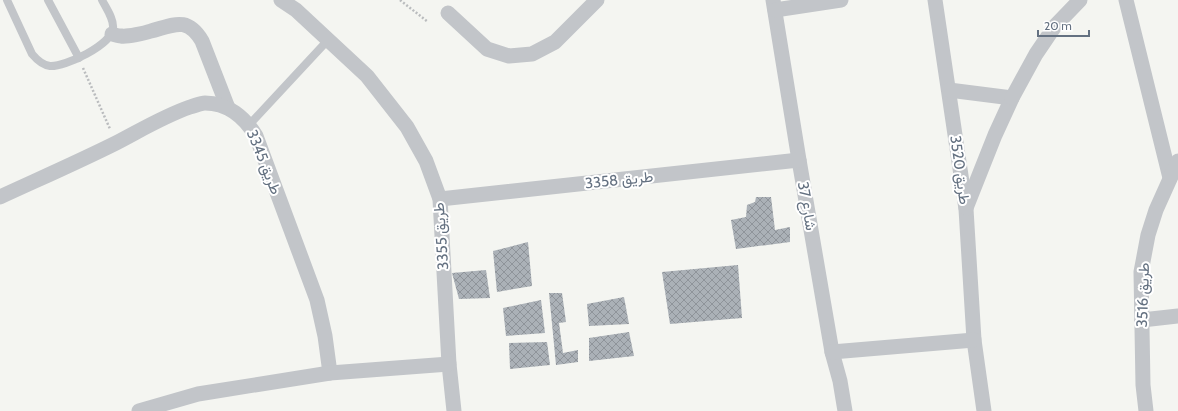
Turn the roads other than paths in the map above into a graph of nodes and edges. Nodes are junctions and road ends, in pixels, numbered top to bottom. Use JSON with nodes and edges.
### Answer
{"nodes":[{"id":1,"x":7,"y":0,"type":"edge"},
{"id":2,"x":48,"y":0,"type":"edge"},
{"id":3,"x":102,"y":0,"type":"edge"},
{"id":4,"x":281,"y":0,"type":"edge"},
{"id":5,"x":597,"y":0,"type":"edge"},
{"id":6,"x":841,"y":0,"type":"edge"},
{"id":7,"x":935,"y":0,"type":"edge"},
{"id":8,"x":1080,"y":0,"type":"edge"},
{"id":9,"x":1126,"y":0,"type":"edge"},
{"id":10,"x":300,"y":5,"type":"edge"},
{"id":11,"x":774,"y":5,"type":"edge"},
{"id":12,"x":448,"y":13,"type":"dead end"},
{"id":13,"x":112,"y":34,"type":"junction"},
{"id":14,"x":328,"y":40,"type":"junction"},
{"id":15,"x":79,"y":58,"type":"junction"},
{"id":16,"x":949,"y":90,"type":"junction"},
{"id":17,"x":1012,"y":98,"type":"junction"},
{"id":18,"x":228,"y":108,"type":"junction"},
{"id":19,"x":249,"y":125,"type":"junction"},
{"id":20,"x":799,"y":160,"type":"junction"},
{"id":21,"x":1178,"y":160,"type":"edge"},
{"id":22,"x":1170,"y":178,"type":"junction"},
{"id":23,"x":0,"y":198,"type":"edge"},
{"id":24,"x":440,"y":199,"type":"junction"},
{"id":25,"x":966,"y":209,"type":"junction"},
{"id":26,"x":1178,"y":316,"type":"edge"},
{"id":27,"x":1142,"y":320,"type":"junction"},
{"id":28,"x":974,"y":340,"type":"junction"},
{"id":29,"x":832,"y":352,"type":"junction"},
{"id":30,"x":449,"y":364,"type":"junction"},
{"id":31,"x":330,"y":373,"type":"junction"},
{"id":32,"x":139,"y":411,"type":"edge"},
{"id":33,"x":454,"y":411,"type":"edge"},
{"id":34,"x":845,"y":411,"type":"edge"},
{"id":35,"x":984,"y":411,"type":"edge"},
{"id":36,"x":1146,"y":411,"type":"edge"}],
"edges":[{"from":1,"to":15,"type":"lane"},
{"from":2,"to":15,"type":"lane"},
{"from":3,"to":13,"type":"lane"},
{"from":4,"to":10,"type":"street","name":"طريق 3355"},
{"from":5,"to":12,"type":"street"},
{"from":6,"to":11,"type":"street"},
{"from":7,"to":16,"type":"street","name":"طريق 3520"},
{"from":8,"to":17,"type":"street"},
{"from":9,"to":22,"type":"street"},
{"from":10,"to":14,"type":"street","name":"طريق 3355"},
{"from":11,"to":20,"type":"street","name":"شارع 37"},
{"from":13,"to":15,"type":"lane"},
{"from":13,"to":18,"type":"street"},
{"from":14,"to":19,"type":"lane"},
{"from":14,"to":24,"type":"street","name":"طريق 3355"},
{"from":16,"to":17,"type":"street"},
{"from":16,"to":25,"type":"street","name":"طريق 3520"},
{"from":17,"to":25,"type":"street"},
{"from":18,"to":19,"type":"street","name":"طريق 3345"},
{"from":18,"to":23,"type":"street","name":"طريق 3345"},
{"from":19,"to":31,"type":"street","name":"طريق 3345"},
{"from":20,"to":24,"type":"street","name":"طريق 3358"},
{"from":20,"to":29,"type":"street","name":"شارع 37"},
{"from":21,"to":22,"type":"street","name":"طريق 3516"},
{"from":22,"to":27,"type":"street","name":"طريق 3516"},
{"from":24,"to":30,"type":"street","name":"طريق 3355"},
{"from":25,"to":28,"type":"street","name":"طريق 3520"},
{"from":26,"to":27,"type":"street"},
{"from":27,"to":36,"type":"street","name":"طريق 3516"},
{"from":28,"to":29,"type":"street"},
{"from":28,"to":35,"type":"street","name":"طريق 3520"},
{"from":29,"to":34,"type":"street","name":"شارع 37"},
{"from":30,"to":31,"type":"street"},
{"from":30,"to":33,"type":"street","name":"طريق 3355"},
{"from":31,"to":32,"type":"street"}]}
